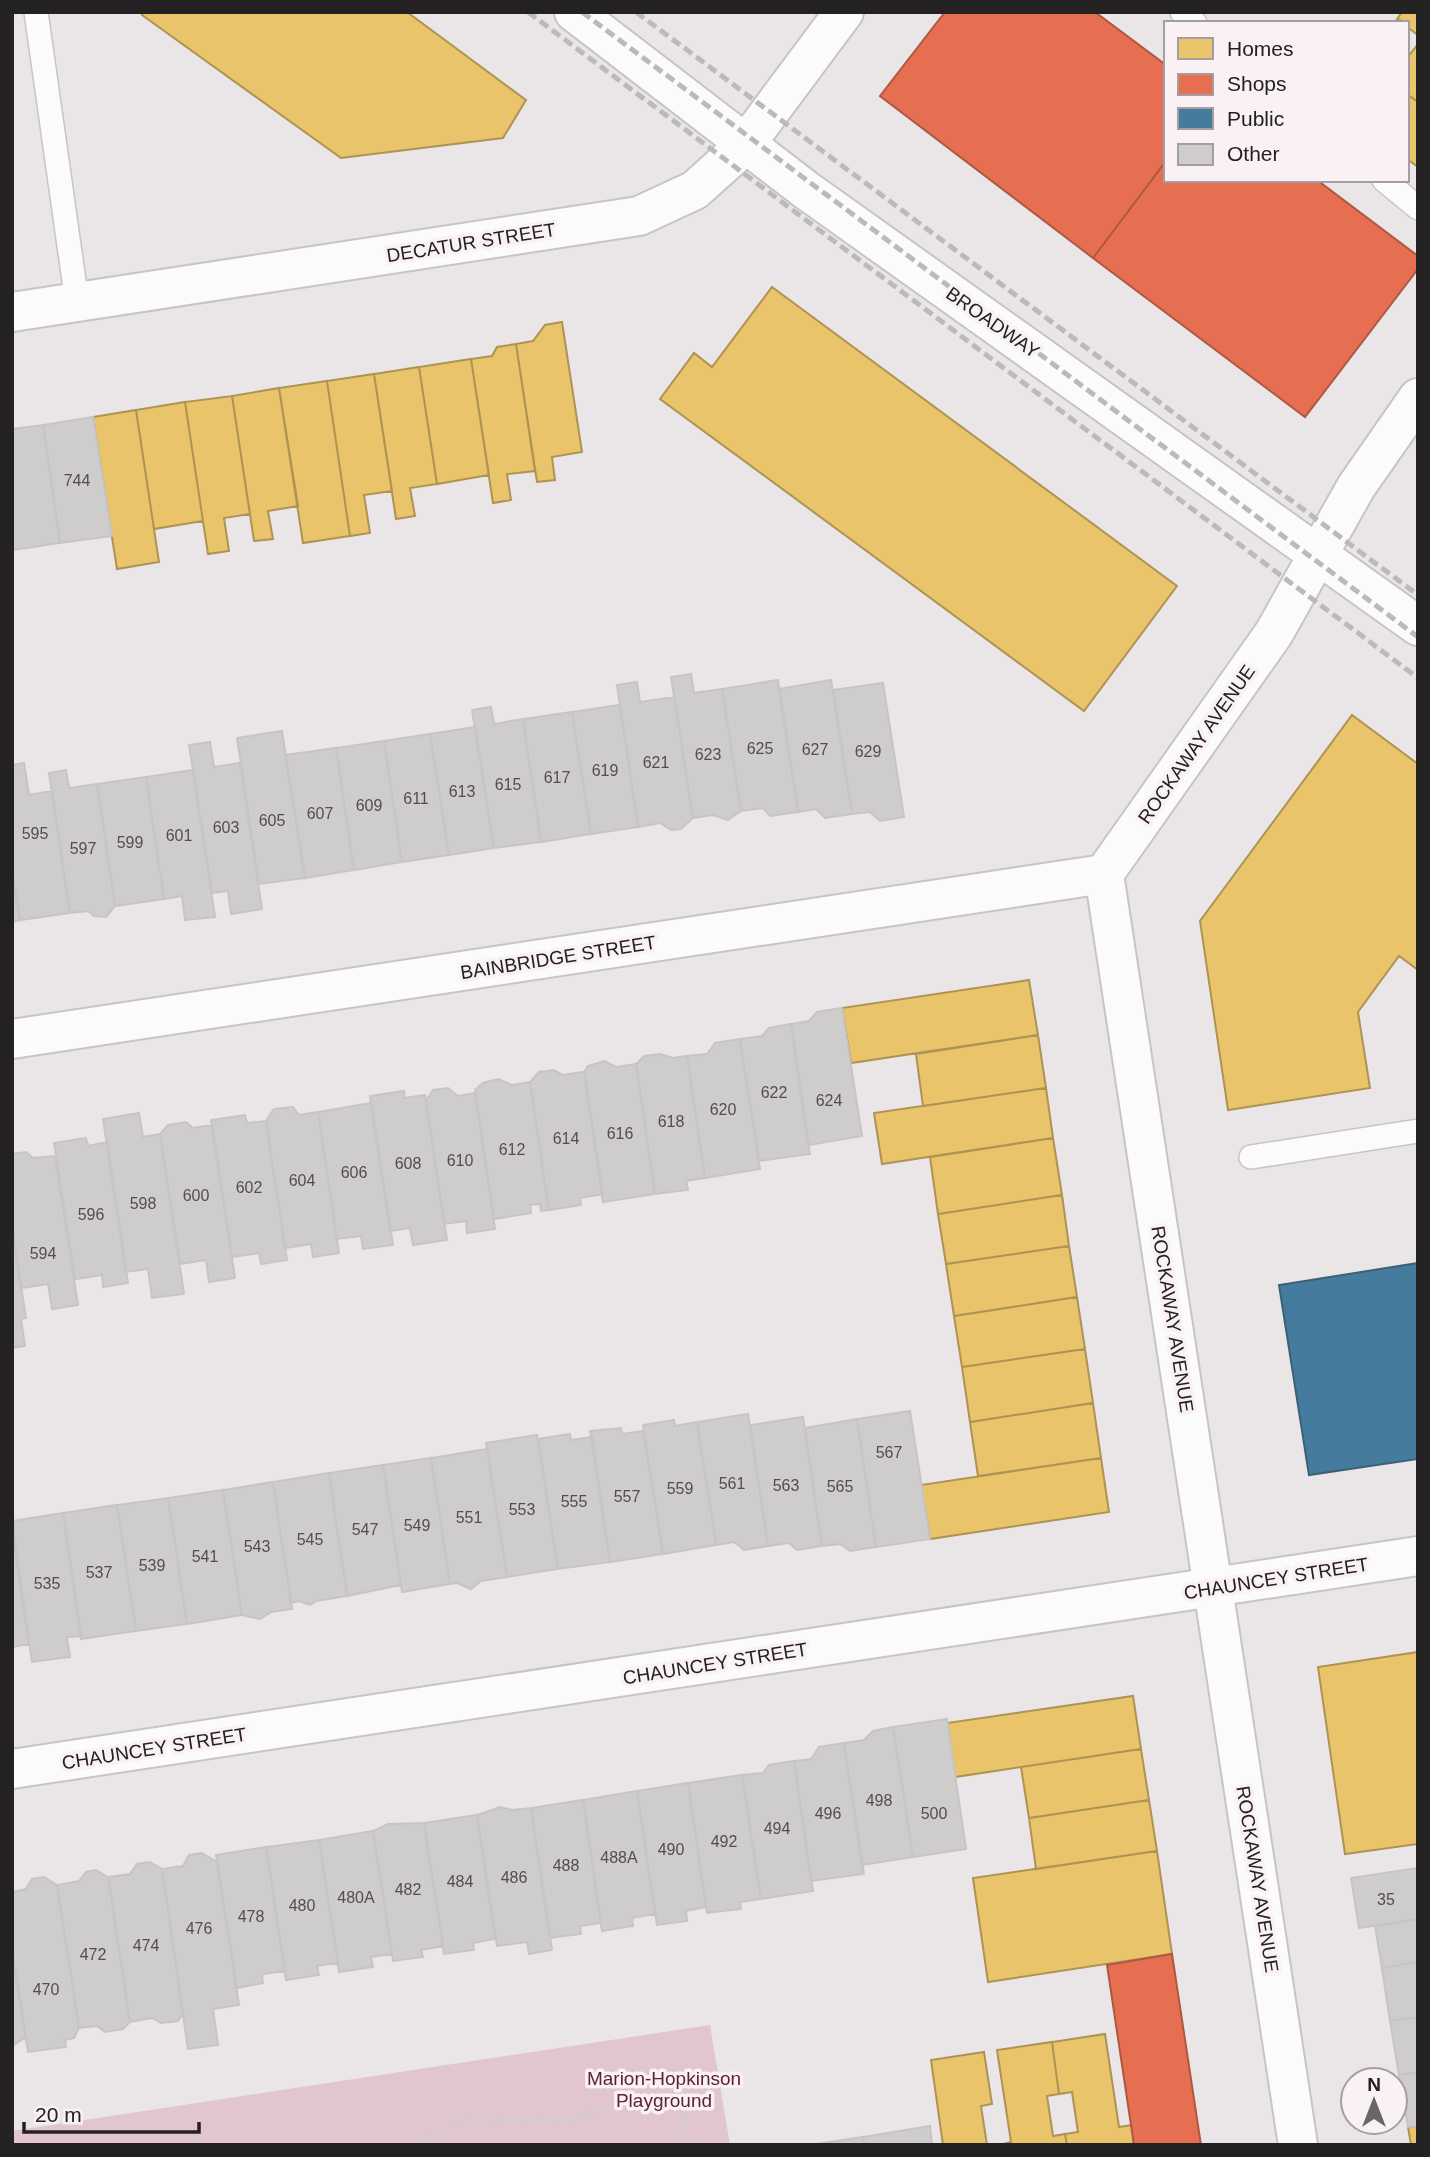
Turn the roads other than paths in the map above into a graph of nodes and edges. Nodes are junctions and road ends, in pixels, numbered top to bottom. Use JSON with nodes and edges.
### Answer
{"nodes":[{"id":1,"x":36,"y":12,"type":"edge"},
{"id":2,"x":574,"y":12,"type":"edge"},
{"id":3,"x":844,"y":12,"type":"edge"},
{"id":4,"x":745,"y":145,"type":"junction"},
{"id":5,"x":1386,"y":182,"type":"edge"},
{"id":6,"x":1418,"y":208,"type":"edge"},
{"id":7,"x":77,"y":302,"type":"junction"},
{"id":8,"x":12,"y":312,"type":"edge"},
{"id":9,"x":1418,"y":398,"type":"edge"},
{"id":10,"x":1317,"y":553,"type":"junction"},
{"id":11,"x":1418,"y":626,"type":"edge"},
{"id":12,"x":1104,"y":874,"type":"junction"},
{"id":13,"x":12,"y":1039,"type":"edge"},
{"id":14,"x":1418,"y":1131,"type":"edge"},
{"id":15,"x":1251,"y":1157,"type":"dead end"},
{"id":16,"x":1418,"y":1556,"type":"edge"},
{"id":17,"x":1214,"y":1587,"type":"junction"},
{"id":18,"x":12,"y":1769,"type":"edge"},
{"id":19,"x":1298,"y":2145,"type":"edge"}],
"edges":[{"from":1,"to":7,"type":"lane"},
{"from":2,"to":4,"type":"street","name":"BROADWAY"},
{"from":3,"to":4,"type":"street","name":"DECATUR STREET"},
{"from":4,"to":7,"type":"street","name":"DECATUR STREET"},
{"from":4,"to":10,"type":"street","name":"BROADWAY"},
{"from":5,"to":6,"type":"lane"},
{"from":7,"to":8,"type":"street","name":"DECATUR STREET"},
{"from":9,"to":10,"type":"street","name":"ROCKAWAY AVENUE"},
{"from":10,"to":11,"type":"street","name":"BROADWAY"},
{"from":10,"to":12,"type":"street","name":"ROCKAWAY AVENUE"},
{"from":12,"to":13,"type":"street","name":"BAINBRIDGE STREET"},
{"from":12,"to":17,"type":"street","name":"ROCKAWAY AVENUE"},
{"from":14,"to":15,"type":"lane"},
{"from":16,"to":17,"type":"street","name":"CHAUNCEY STREET"},
{"from":17,"to":18,"type":"street","name":"CHAUNCEY STREET"},
{"from":17,"to":19,"type":"street","name":"ROCKAWAY AVENUE"}]}
